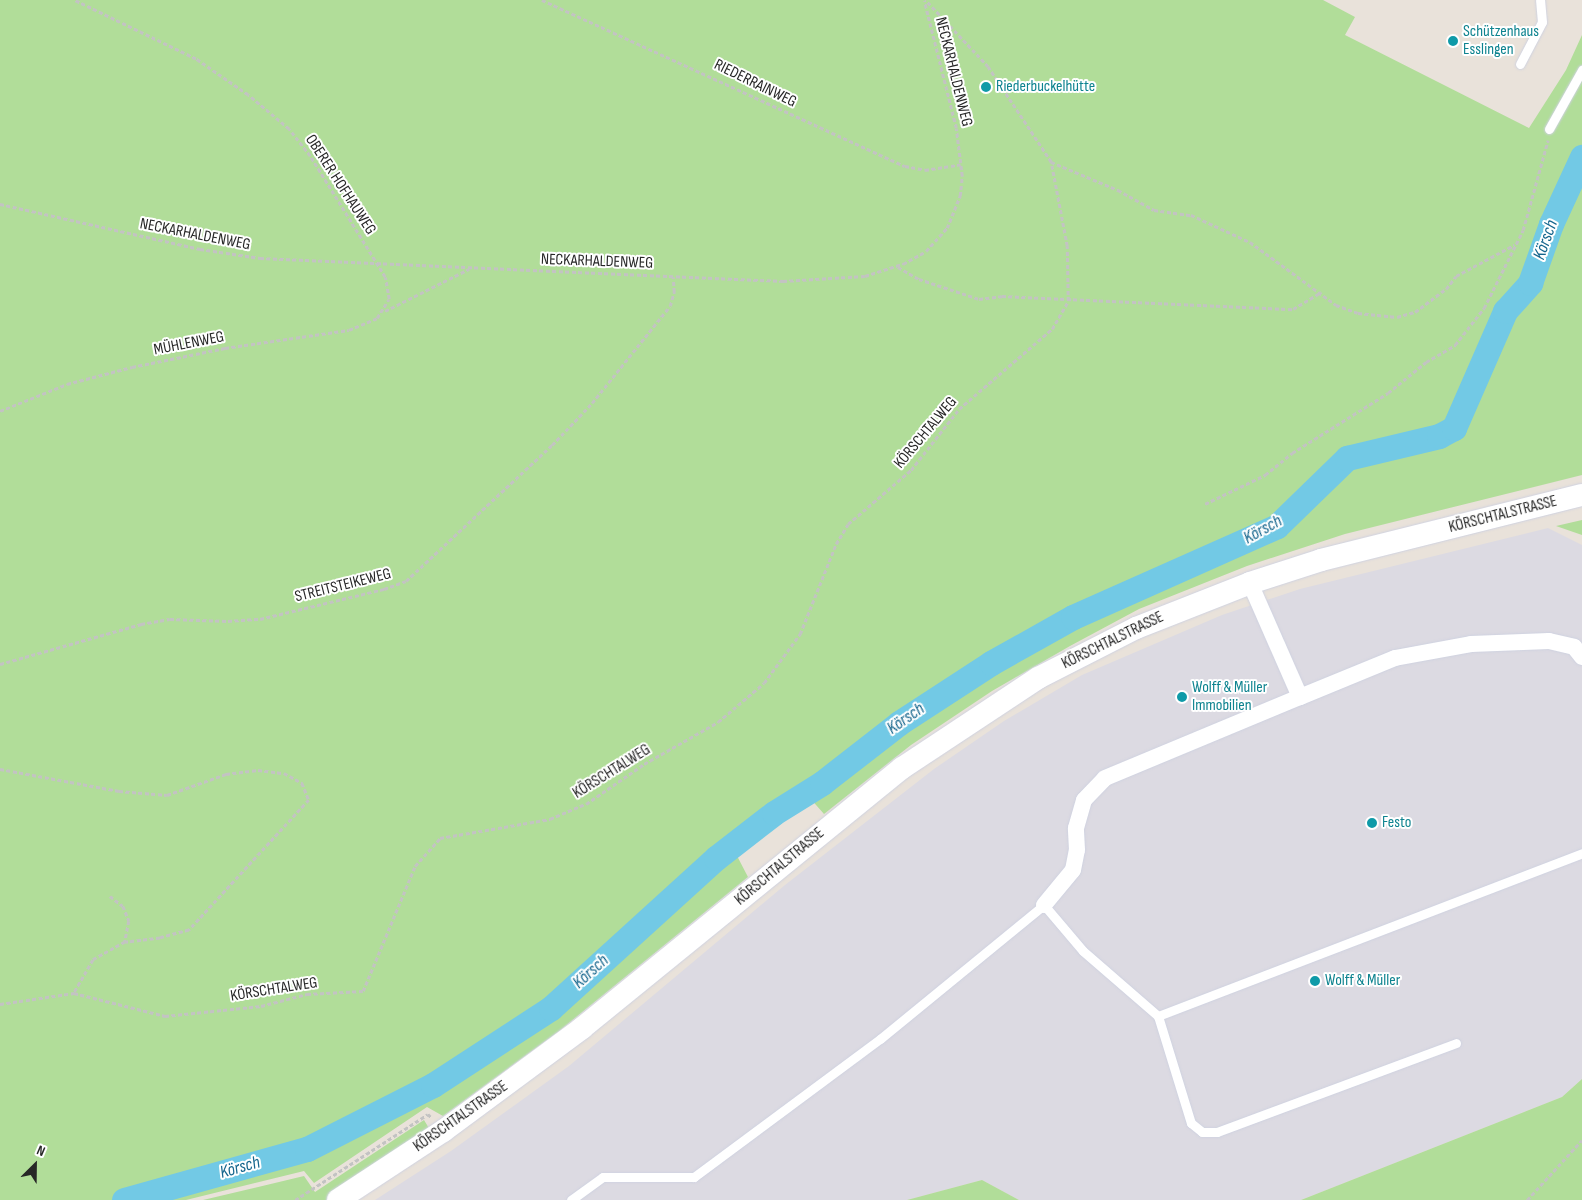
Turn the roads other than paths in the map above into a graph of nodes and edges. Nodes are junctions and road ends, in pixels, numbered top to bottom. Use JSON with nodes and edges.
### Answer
{"nodes":[{"id":1,"x":1540,"y":0,"type":"edge"},
{"id":2,"x":1520,"y":64,"type":"dead end"},
{"id":3,"x":1582,"y":70,"type":"edge"},
{"id":4,"x":1549,"y":129,"type":"road end"},
{"id":5,"x":1582,"y":495,"type":"edge"},
{"id":6,"x":1250,"y":583,"type":"junction"},
{"id":7,"x":1582,"y":657,"type":"edge"},
{"id":8,"x":1300,"y":697,"type":"junction"},
{"id":9,"x":1582,"y":853,"type":"edge"},
{"id":10,"x":1044,"y":905,"type":"junction"},
{"id":11,"x":1158,"y":1016,"type":"junction"},
{"id":12,"x":1456,"y":1043,"type":"dead end"},
{"id":13,"x":338,"y":1200,"type":"edge"},
{"id":14,"x":571,"y":1200,"type":"edge"}],
"edges":[{"from":1,"to":2,"type":"lane"},
{"from":3,"to":4,"type":"lane"},
{"from":5,"to":6,"type":"main road","name":"KÖRSCHTALSTRASSE"},
{"from":6,"to":8,"type":"street"},
{"from":6,"to":13,"type":"main road","name":"KÖRSCHTALSTRASSE"},
{"from":7,"to":8,"type":"street"},
{"from":8,"to":10,"type":"street"},
{"from":9,"to":11,"type":"lane"},
{"from":10,"to":11,"type":"lane"},
{"from":10,"to":14,"type":"lane"},
{"from":11,"to":12,"type":"lane"}]}
